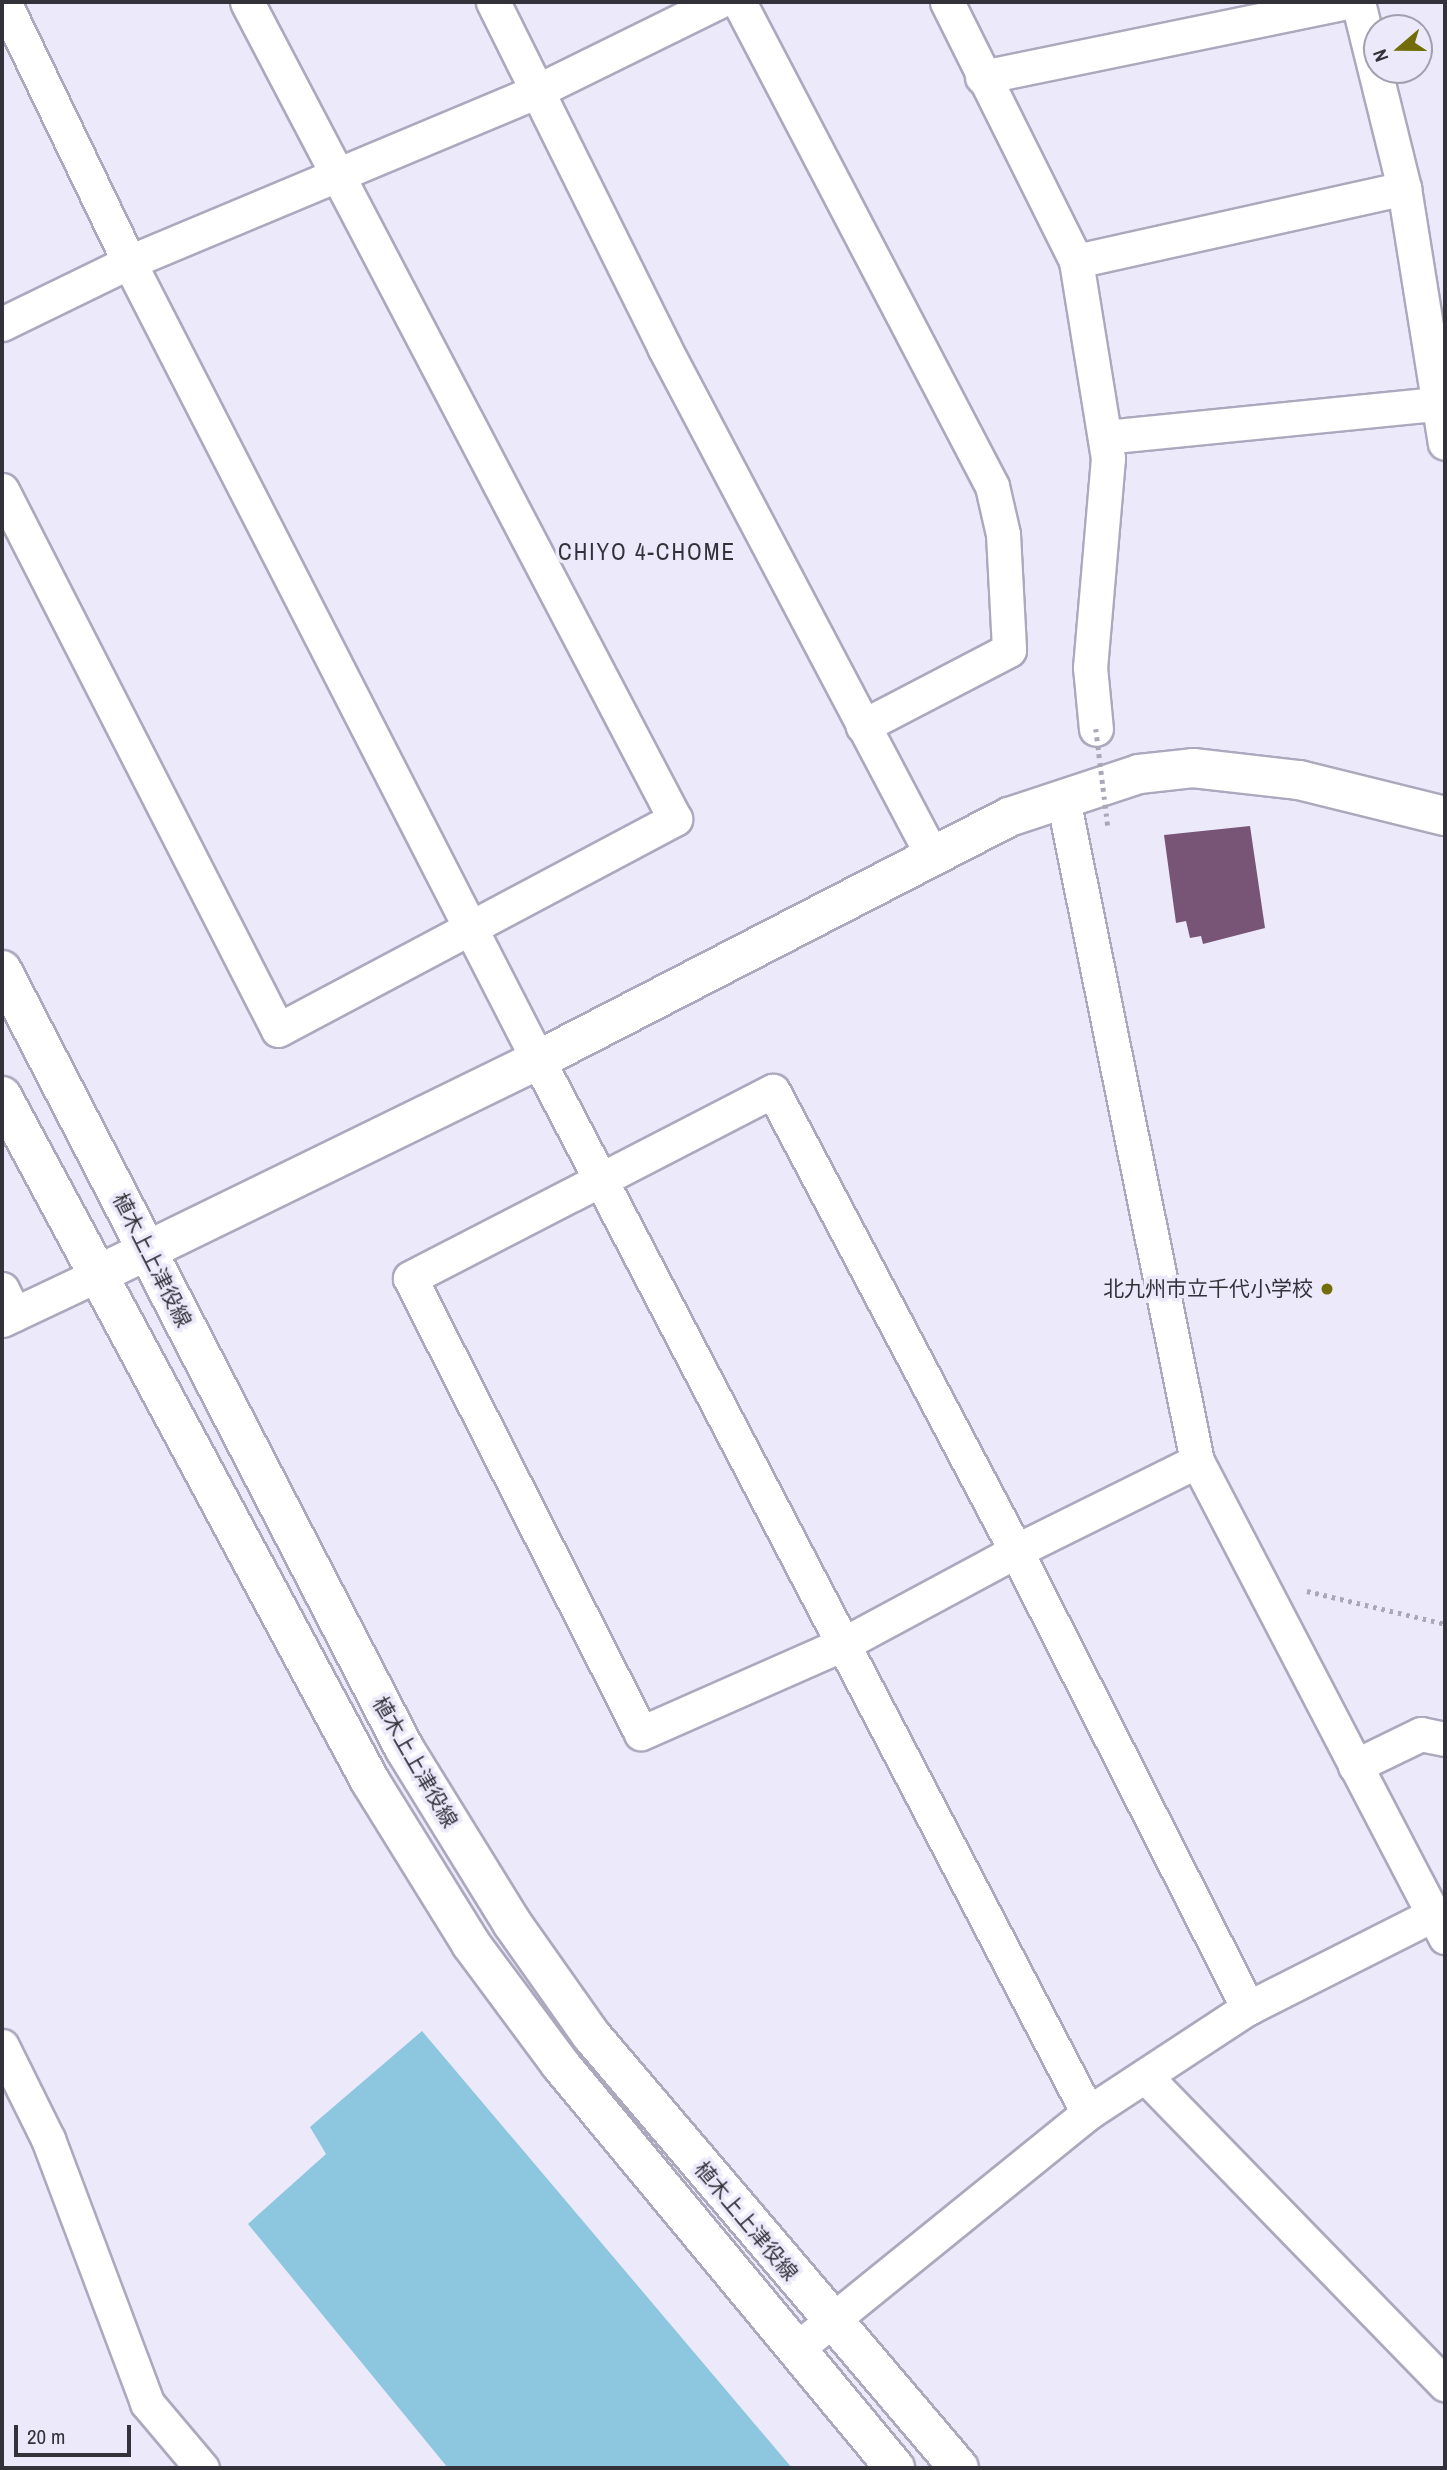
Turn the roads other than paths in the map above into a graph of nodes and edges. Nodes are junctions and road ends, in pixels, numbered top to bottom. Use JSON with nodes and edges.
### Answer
{"nodes":[{"id":1,"x":4,"y":2,"type":"edge"},
{"id":2,"x":247,"y":2,"type":"edge"},
{"id":3,"x":493,"y":2,"type":"edge"},
{"id":4,"x":718,"y":2,"type":"edge"},
{"id":5,"x":738,"y":2,"type":"edge"},
{"id":6,"x":947,"y":2,"type":"edge"},
{"id":7,"x":1346,"y":2,"type":"edge"},
{"id":8,"x":1358,"y":2,"type":"edge"},
{"id":9,"x":982,"y":77,"type":"junction"},
{"id":10,"x":537,"y":91,"type":"junction"},
{"id":11,"x":333,"y":177,"type":"junction"},
{"id":12,"x":1404,"y":188,"type":"junction"},
{"id":13,"x":1076,"y":261,"type":"junction"},
{"id":14,"x":129,"y":262,"type":"junction"},
{"id":15,"x":2,"y":324,"type":"edge"},
{"id":16,"x":1442,"y":404,"type":"edge"},
{"id":17,"x":1105,"y":438,"type":"junction"},
{"id":18,"x":1445,"y":443,"type":"edge"},
{"id":19,"x":2,"y":491,"type":"edge"},
{"id":20,"x":863,"y":726,"type":"junction"},
{"id":21,"x":1096,"y":729,"type":"road end"},
{"id":22,"x":1063,"y":799,"type":"junction"},
{"id":23,"x":1445,"y":816,"type":"edge"},
{"id":24,"x":933,"y":857,"type":"junction"},
{"id":25,"x":472,"y":923,"type":"junction"},
{"id":26,"x":2,"y":970,"type":"edge"},
{"id":27,"x":538,"y":1060,"type":"junction"},
{"id":28,"x":2,"y":1096,"type":"edge"},
{"id":29,"x":601,"y":1182,"type":"junction"},
{"id":30,"x":149,"y":1253,"type":"junction"},
{"id":31,"x":95,"y":1276,"type":"junction"},
{"id":32,"x":6,"y":1308,"type":"edge"},
{"id":33,"x":1197,"y":1461,"type":"junction"},
{"id":34,"x":1016,"y":1551,"type":"junction"},
{"id":35,"x":843,"y":1644,"type":"junction"},
{"id":36,"x":1445,"y":1739,"type":"edge"},
{"id":37,"x":1355,"y":1766,"type":"junction"},
{"id":38,"x":1438,"y":1926,"type":"edge"},
{"id":39,"x":1248,"y":2008,"type":"junction"},
{"id":40,"x":2,"y":2046,"type":"edge"},
{"id":41,"x":1148,"y":2079,"type":"junction"},
{"id":42,"x":1088,"y":2113,"type":"junction"},
{"id":43,"x":829,"y":2320,"type":"junction"},
{"id":44,"x":799,"y":2347,"type":"junction"},
{"id":45,"x":1445,"y":2381,"type":"edge"},
{"id":46,"x":202,"y":2468,"type":"edge"},
{"id":47,"x":895,"y":2468,"type":"edge"},
{"id":48,"x":959,"y":2468,"type":"edge"}],
"edges":[{"from":1,"to":14,"type":"street"},
{"from":2,"to":11,"type":"street"},
{"from":3,"to":10,"type":"street"},
{"from":4,"to":10,"type":"street"},
{"from":5,"to":20,"type":"street"},
{"from":6,"to":9,"type":"street"},
{"from":7,"to":9,"type":"street"},
{"from":8,"to":12,"type":"street"},
{"from":9,"to":13,"type":"street"},
{"from":10,"to":11,"type":"street"},
{"from":10,"to":20,"type":"street"},
{"from":11,"to":14,"type":"street"},
{"from":11,"to":25,"type":"street"},
{"from":12,"to":13,"type":"street"},
{"from":12,"to":16,"type":"street"},
{"from":13,"to":17,"type":"street"},
{"from":14,"to":15,"type":"street"},
{"from":14,"to":25,"type":"street"},
{"from":16,"to":17,"type":"street"},
{"from":16,"to":18,"type":"street"},
{"from":17,"to":21,"type":"street"},
{"from":19,"to":25,"type":"street"},
{"from":20,"to":24,"type":"street"},
{"from":22,"to":23,"type":"main road"},
{"from":22,"to":24,"type":"main road"},
{"from":22,"to":33,"type":"street"},
{"from":24,"to":27,"type":"main road"},
{"from":25,"to":27,"type":"street"},
{"from":26,"to":30,"type":"main road","name":"植木上上津役線"},
{"from":27,"to":29,"type":"street"},
{"from":27,"to":30,"type":"main road"},
{"from":28,"to":31,"type":"main road","name":"植木上上津役線"},
{"from":29,"to":34,"type":"street"},
{"from":29,"to":35,"type":"street"},
{"from":29,"to":35,"type":"street"},
{"from":30,"to":31,"type":"main road"},
{"from":30,"to":43,"type":"main road","name":"植木上上津役線"},
{"from":31,"to":32,"type":"street"},
{"from":31,"to":44,"type":"main road","name":"植木上上津役線"},
{"from":33,"to":34,"type":"street"},
{"from":33,"to":37,"type":"street"},
{"from":34,"to":35,"type":"street"},
{"from":34,"to":39,"type":"street"},
{"from":35,"to":42,"type":"street"},
{"from":36,"to":37,"type":"street"},
{"from":37,"to":38,"type":"street"},
{"from":38,"to":39,"type":"street"},
{"from":39,"to":41,"type":"street"},
{"from":40,"to":46,"type":"street"},
{"from":41,"to":42,"type":"street"},
{"from":41,"to":45,"type":"street"},
{"from":42,"to":43,"type":"street"},
{"from":43,"to":44,"type":"street"},
{"from":43,"to":48,"type":"main road","name":"植木上上津役線"},
{"from":44,"to":47,"type":"main road","name":"植木上上津役線"}]}
